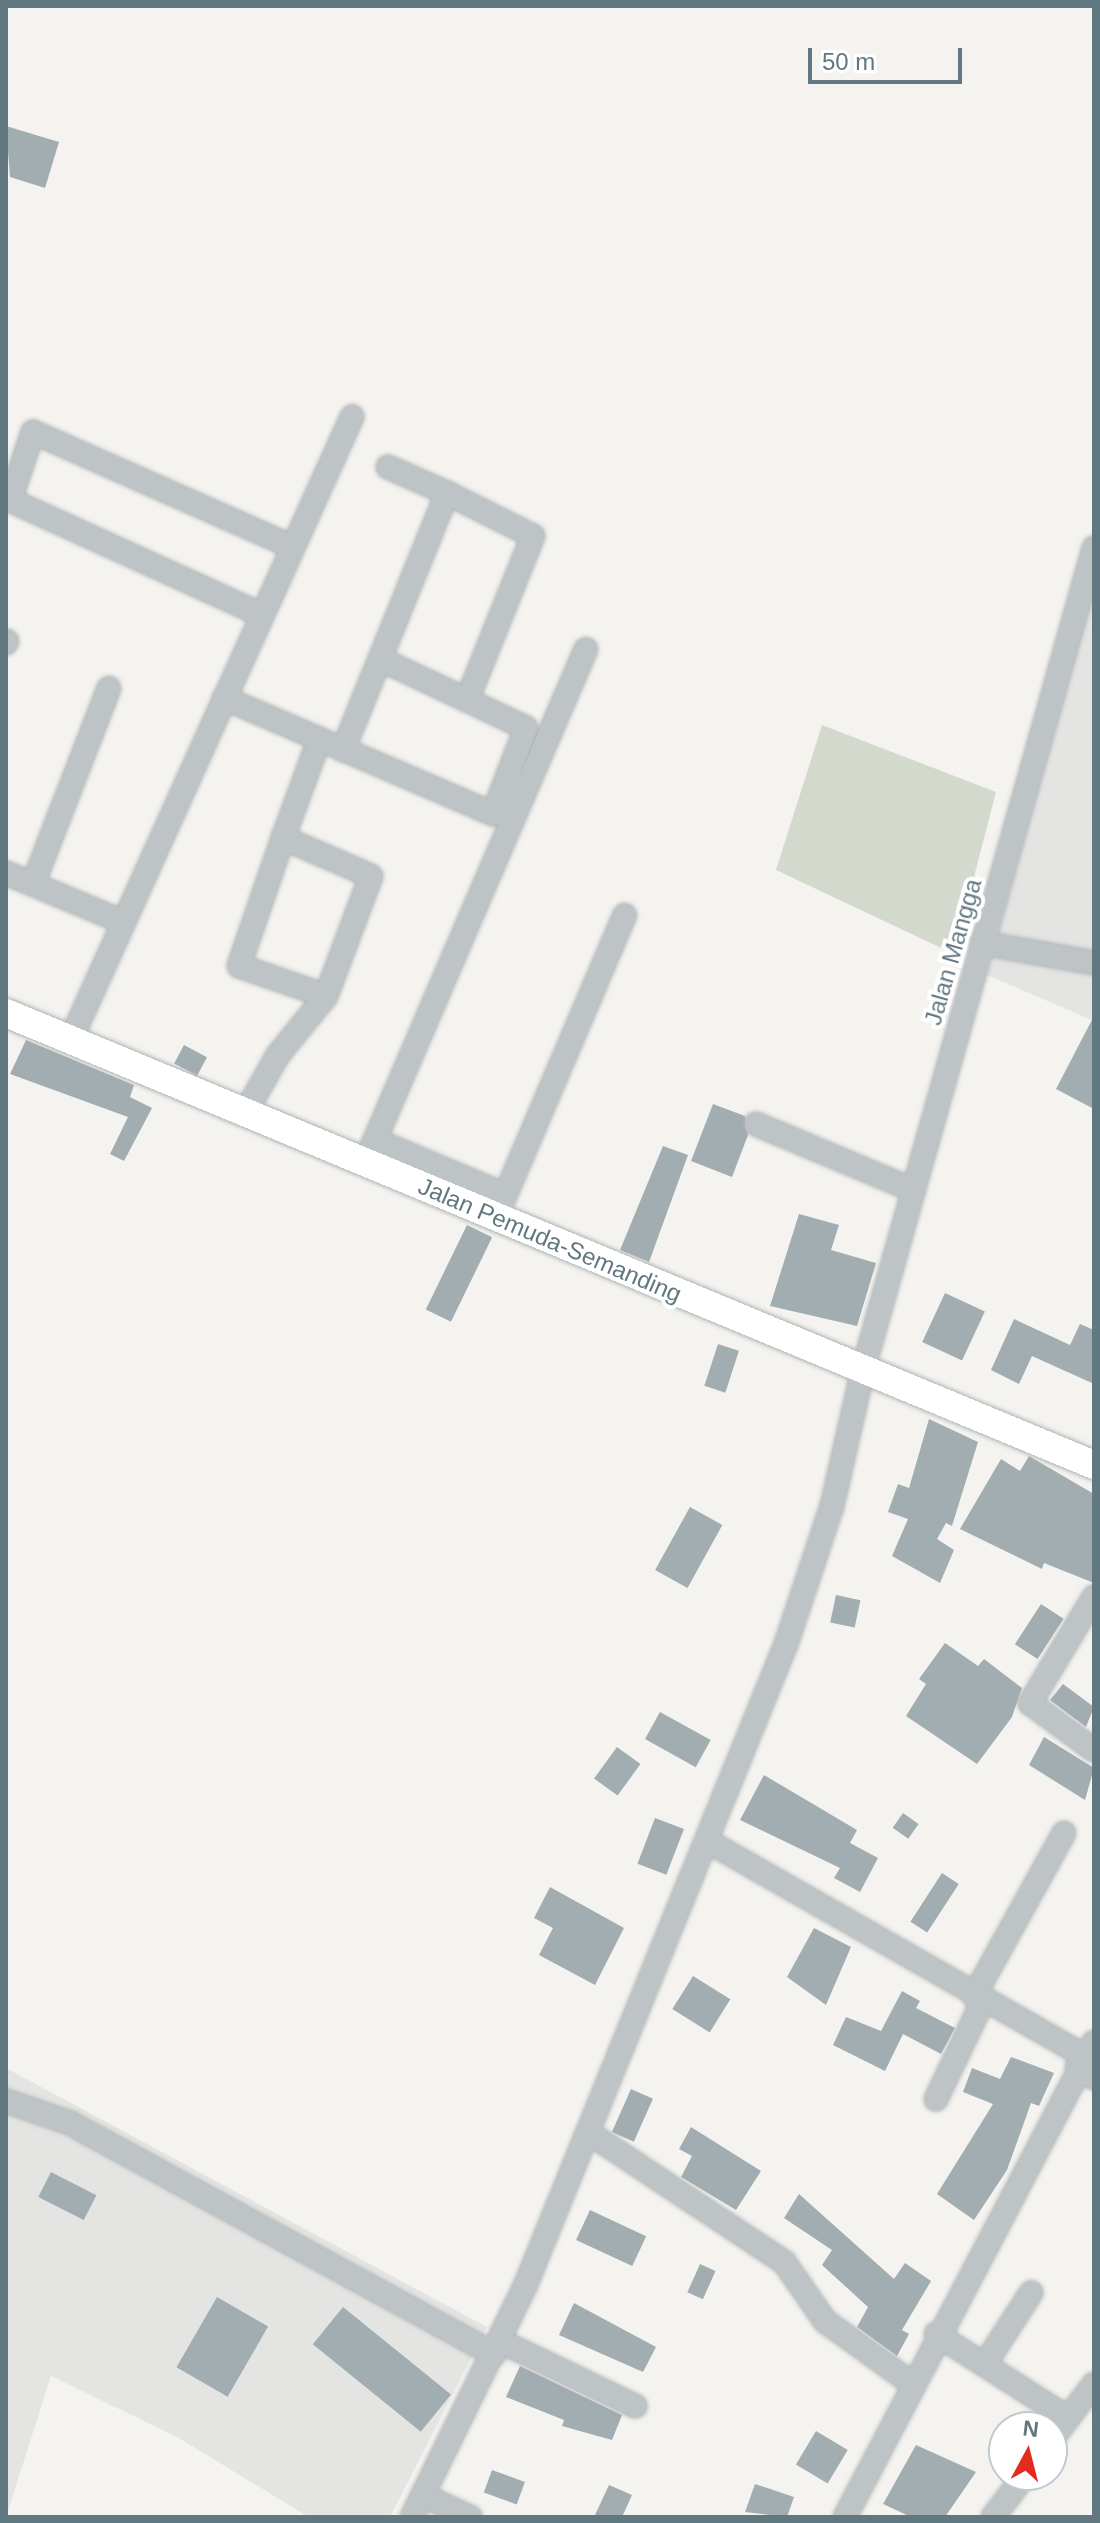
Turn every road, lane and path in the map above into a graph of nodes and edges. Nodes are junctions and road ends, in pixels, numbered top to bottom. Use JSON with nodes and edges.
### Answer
{"nodes":[{"id":1,"x":352,"y":417,"type":"dead end"},
{"id":2,"x":388,"y":467,"type":"dead end"},
{"id":3,"x":447,"y":493,"type":"junction"},
{"id":4,"x":293,"y":547,"type":"junction"},
{"id":5,"x":1094,"y":548,"type":"edge"},
{"id":6,"x":262,"y":615,"type":"junction"},
{"id":7,"x":586,"y":649,"type":"dead end"},
{"id":8,"x":380,"y":659,"type":"junction"},
{"id":9,"x":109,"y":688,"type":"dead end"},
{"id":10,"x":224,"y":698,"type":"junction"},
{"id":11,"x":467,"y":700,"type":"junction"},
{"id":12,"x":319,"y":740,"type":"junction"},
{"id":13,"x":343,"y":750,"type":"junction"},
{"id":14,"x":283,"y":838,"type":"junction"},
{"id":15,"x":6,"y":873,"type":"edge"},
{"id":16,"x":33,"y":884,"type":"junction"},
{"id":17,"x":625,"y":915,"type":"dead end"},
{"id":18,"x":121,"y":921,"type":"junction"},
{"id":19,"x":982,"y":943,"type":"junction"},
{"id":20,"x":1094,"y":963,"type":"edge"},
{"id":21,"x":326,"y":996,"type":"junction"},
{"id":22,"x":6,"y":1013,"type":"edge"},
{"id":23,"x":71,"y":1039,"type":"junction"},
{"id":24,"x":245,"y":1113,"type":"junction"},
{"id":25,"x":756,"y":1124,"type":"dead end"},
{"id":26,"x":370,"y":1151,"type":"junction"},
{"id":27,"x":913,"y":1190,"type":"junction"},
{"id":28,"x":500,"y":1206,"type":"junction"},
{"id":29,"x":863,"y":1370,"type":"junction"},
{"id":30,"x":1094,"y":1465,"type":"edge"},
{"id":31,"x":1094,"y":1597,"type":"edge"},
{"id":32,"x":1094,"y":1750,"type":"edge"},
{"id":33,"x":1064,"y":1833,"type":"dead end"},
{"id":34,"x":711,"y":1843,"type":"junction"},
{"id":35,"x":979,"y":1998,"type":"junction"},
{"id":36,"x":1087,"y":2061,"type":"edge"},
{"id":37,"x":936,"y":2099,"type":"dead end"},
{"id":38,"x":6,"y":2101,"type":"edge"},
{"id":39,"x":589,"y":2133,"type":"junction"},
{"id":40,"x":1031,"y":2293,"type":"dead end"},
{"id":41,"x":936,"y":2334,"type":"junction"},
{"id":42,"x":497,"y":2348,"type":"junction"},
{"id":43,"x":985,"y":2364,"type":"junction"},
{"id":44,"x":910,"y":2382,"type":"junction"},
{"id":45,"x":1094,"y":2384,"type":"edge"},
{"id":46,"x":635,"y":2406,"type":"dead end"},
{"id":47,"x":1057,"y":2411,"type":"edge"},
{"id":48,"x":1068,"y":2418,"type":"edge"},
{"id":49,"x":1013,"y":2491,"type":"edge"},
{"id":50,"x":424,"y":2496,"type":"junction"},
{"id":51,"x":412,"y":2517,"type":"edge"},
{"id":52,"x":470,"y":2517,"type":"edge"},
{"id":53,"x":845,"y":2517,"type":"edge"},
{"id":54,"x":993,"y":2517,"type":"edge"}],
"edges":[{"from":1,"to":4,"type":"street"},
{"from":2,"to":3,"type":"street"},
{"from":3,"to":8,"type":"street"},
{"from":3,"to":11,"type":"street"},
{"from":4,"to":6,"type":"street"},
{"from":4,"to":6,"type":"street"},
{"from":5,"to":19,"type":"street","name":"Jalan Mangga"},
{"from":6,"to":10,"type":"street"},
{"from":7,"to":26,"type":"street"},
{"from":8,"to":11,"type":"street"},
{"from":8,"to":13,"type":"street"},
{"from":9,"to":16,"type":"street"},
{"from":10,"to":12,"type":"street"},
{"from":10,"to":18,"type":"street"},
{"from":11,"to":13,"type":"street"},
{"from":12,"to":13,"type":"street"},
{"from":12,"to":14,"type":"street"},
{"from":14,"to":21,"type":"street"},
{"from":14,"to":21,"type":"street"},
{"from":15,"to":16,"type":"street"},
{"from":16,"to":18,"type":"street"},
{"from":17,"to":28,"type":"street"},
{"from":18,"to":23,"type":"street"},
{"from":19,"to":20,"type":"street"},
{"from":19,"to":27,"type":"street","name":"Jalan Mangga"},
{"from":21,"to":24,"type":"street"},
{"from":22,"to":23,"type":"main road","name":"Jalan Pemuda-Semanding"},
{"from":23,"to":24,"type":"main road","name":"Jalan Pemuda-Semanding"},
{"from":24,"to":26,"type":"main road","name":"Jalan Pemuda-Semanding"},
{"from":25,"to":27,"type":"street"},
{"from":26,"to":28,"type":"main road","name":"Jalan Pemuda-Semanding"},
{"from":27,"to":29,"type":"street","name":"Jalan Mangga"},
{"from":28,"to":29,"type":"main road","name":"Jalan Pemuda-Semanding"},
{"from":29,"to":30,"type":"main road","name":"Jalan Pemuda-Semanding"},
{"from":29,"to":34,"type":"street","name":"Jalan Mangga"},
{"from":31,"to":32,"type":"street"},
{"from":33,"to":35,"type":"street"},
{"from":34,"to":35,"type":"street"},
{"from":34,"to":39,"type":"street","name":"Jalan Mangga"},
{"from":35,"to":36,"type":"street"},
{"from":35,"to":37,"type":"street"},
{"from":36,"to":41,"type":"street"},
{"from":38,"to":42,"type":"street"},
{"from":39,"to":42,"type":"street","name":"Jalan Mangga"},
{"from":39,"to":44,"type":"street"},
{"from":40,"to":43,"type":"street"},
{"from":41,"to":43,"type":"street"},
{"from":41,"to":44,"type":"street"},
{"from":42,"to":46,"type":"street"},
{"from":42,"to":50,"type":"street","name":"Jalan Mangga"},
{"from":43,"to":47,"type":"street"},
{"from":44,"to":53,"type":"street"},
{"from":45,"to":48,"type":"street"},
{"from":49,"to":54,"type":"street"},
{"from":50,"to":51,"type":"street","name":"Jalan Mangga"},
{"from":50,"to":52,"type":"street"}]}
